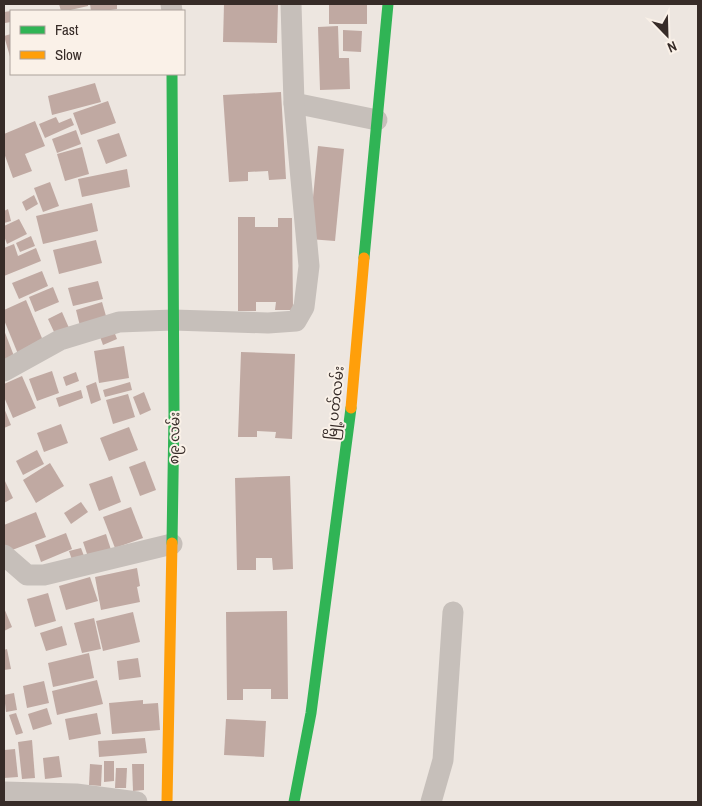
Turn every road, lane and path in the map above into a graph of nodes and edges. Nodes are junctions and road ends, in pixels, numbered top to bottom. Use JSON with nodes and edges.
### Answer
{"nodes":[{"id":1,"x":291,"y":4,"type":"edge"},
{"id":2,"x":388,"y":4,"type":"edge"},
{"id":3,"x":172,"y":75,"type":"edge"},
{"id":4,"x":294,"y":103,"type":"junction"},
{"id":5,"x":377,"y":120,"type":"junction"},
{"id":6,"x":173,"y":320,"type":"junction"},
{"id":7,"x":4,"y":371,"type":"edge"},
{"id":8,"x":172,"y":544,"type":"junction"},
{"id":9,"x":4,"y":554,"type":"edge"},
{"id":10,"x":453,"y":612,"type":"dead end"},
{"id":11,"x":4,"y":792,"type":"edge"},
{"id":12,"x":137,"y":802,"type":"edge"},
{"id":13,"x":167,"y":802,"type":"edge"},
{"id":14,"x":294,"y":802,"type":"edge"},
{"id":15,"x":431,"y":802,"type":"edge"}],
"edges":[{"from":1,"to":4,"type":"street"},
{"from":2,"to":5,"type":"main road","name":"မြို့ပတ်လမ်း"},
{"from":3,"to":6,"type":"main road","name":"၈၉ လမ်း"},
{"from":4,"to":5,"type":"street"},
{"from":4,"to":6,"type":"street"},
{"from":5,"to":14,"type":"main road","name":"မြို့ပတ်လမ်း"},
{"from":6,"to":7,"type":"street"},
{"from":6,"to":8,"type":"main road","name":"၈၉ လမ်း"},
{"from":8,"to":9,"type":"street"},
{"from":8,"to":13,"type":"main road","name":"၈၉ လမ်း"},
{"from":10,"to":15,"type":"street"},
{"from":11,"to":12,"type":"street"}]}
